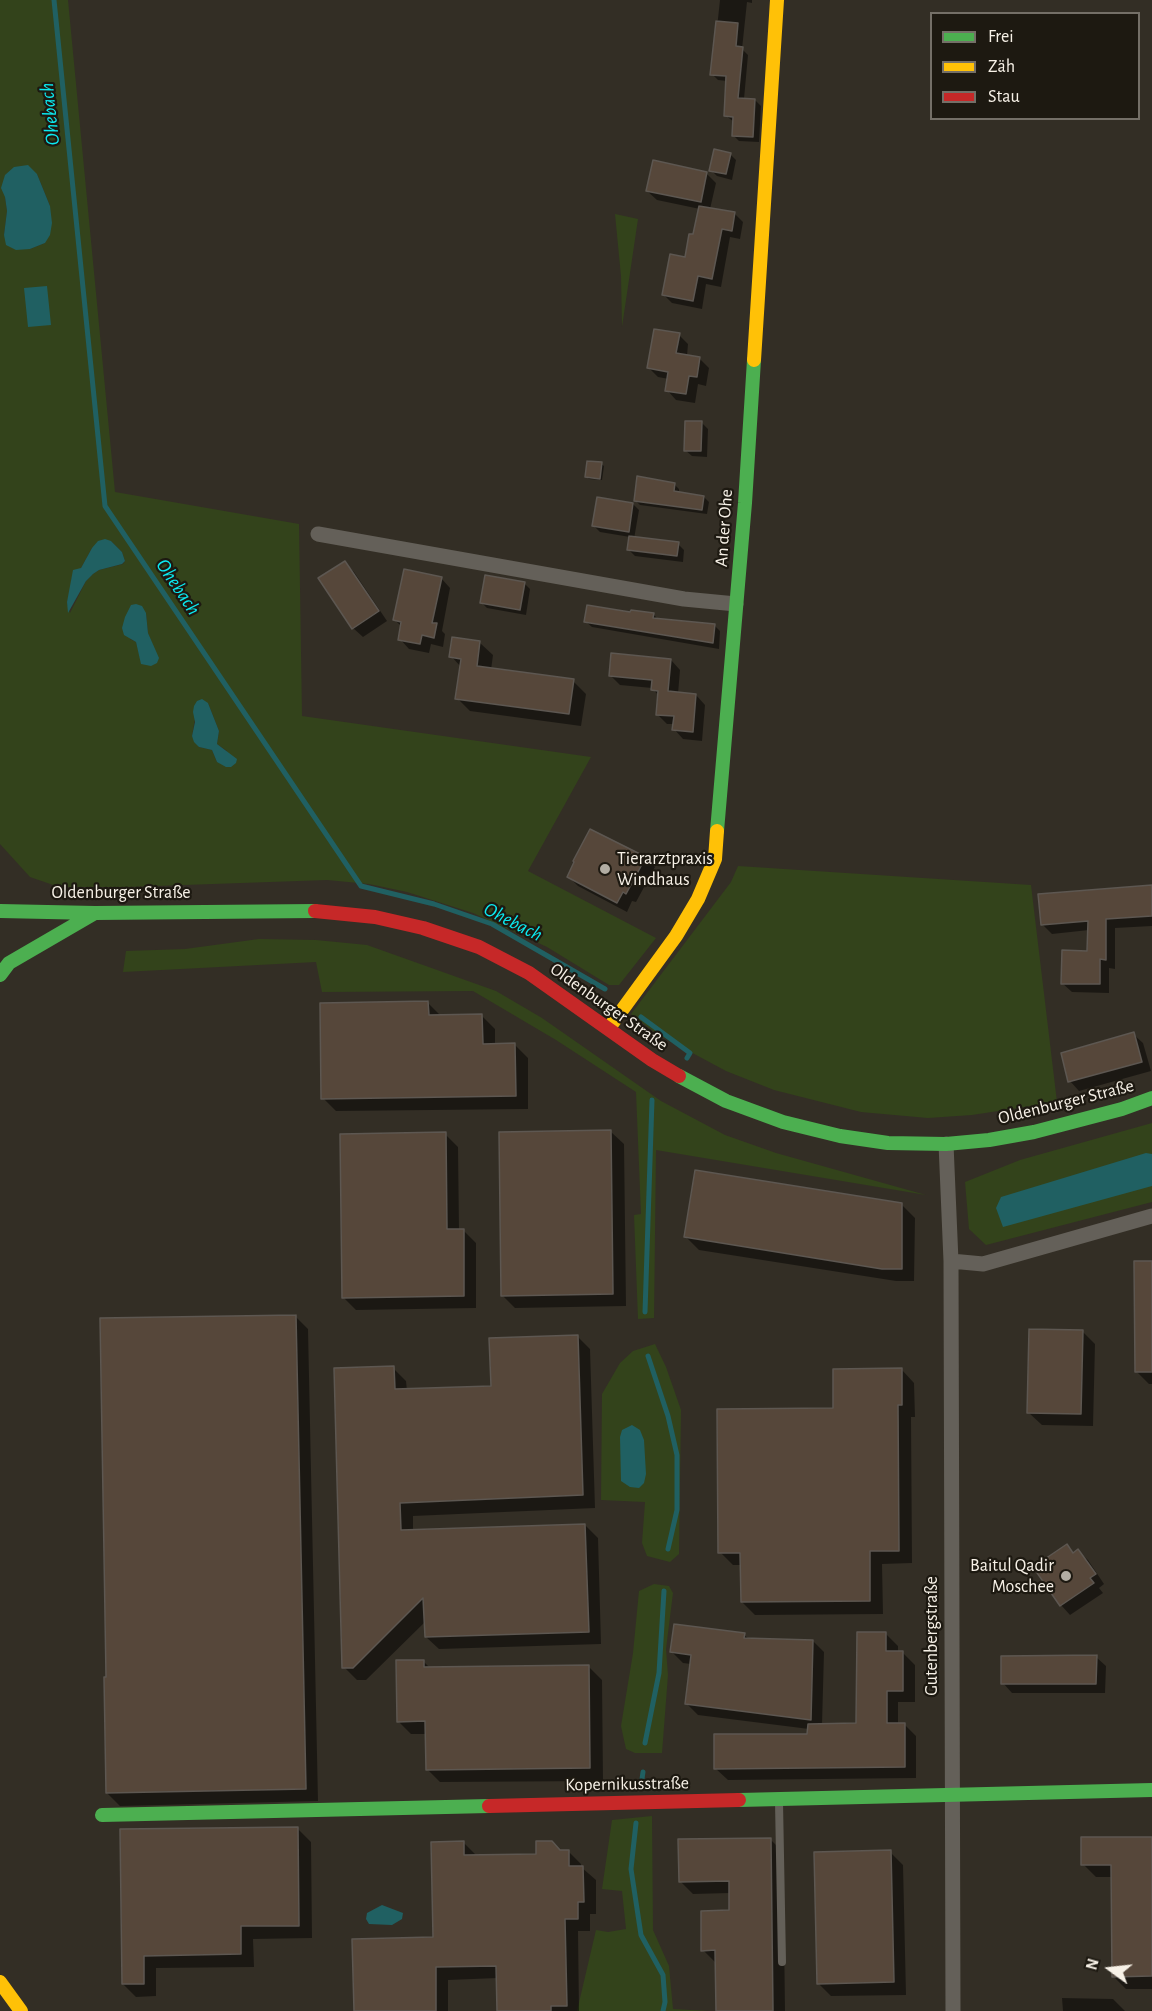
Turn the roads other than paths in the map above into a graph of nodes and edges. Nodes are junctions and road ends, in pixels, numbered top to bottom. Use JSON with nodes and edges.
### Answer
{"nodes":[{"id":1,"x":777,"y":0,"type":"edge"},
{"id":2,"x":318,"y":534,"type":"dead end"},
{"id":3,"x":736,"y":604,"type":"junction"},
{"id":4,"x":0,"y":911,"type":"edge"},
{"id":5,"x":95,"y":913,"type":"junction"},
{"id":6,"x":0,"y":975,"type":"edge"},
{"id":7,"x":609,"y":1028,"type":"junction"},
{"id":8,"x":1152,"y":1098,"type":"edge"},
{"id":9,"x":946,"y":1144,"type":"junction"},
{"id":10,"x":1152,"y":1216,"type":"edge"},
{"id":11,"x":951,"y":1261,"type":"junction"},
{"id":12,"x":1152,"y":1790,"type":"edge"},
{"id":13,"x":951,"y":1794,"type":"junction"},
{"id":14,"x":779,"y":1798,"type":"junction"},
{"id":15,"x":102,"y":1815,"type":"dead end"},
{"id":16,"x":782,"y":1962,"type":"dead end"},
{"id":17,"x":0,"y":1982,"type":"edge"},
{"id":18,"x":21,"y":2011,"type":"edge"},
{"id":19,"x":953,"y":2011,"type":"edge"}],
"edges":[{"from":1,"to":3,"type":"street","name":"An der Ohe"},
{"from":2,"to":3,"type":"street"},
{"from":3,"to":7,"type":"street","name":"An der Ohe"},
{"from":4,"to":5,"type":"street","name":"Oldenburger Straße"},
{"from":5,"to":6,"type":"street"},
{"from":5,"to":7,"type":"street","name":"Oldenburger Straße"},
{"from":7,"to":9,"type":"street","name":"Oldenburger Straße"},
{"from":8,"to":9,"type":"street","name":"Oldenburger Straße"},
{"from":9,"to":11,"type":"street","name":"Gutenbergstraße"},
{"from":10,"to":11,"type":"street"},
{"from":11,"to":13,"type":"street","name":"Gutenbergstraße"},
{"from":12,"to":13,"type":"street","name":"Kopernikusstraße"},
{"from":13,"to":14,"type":"street","name":"Kopernikusstraße"},
{"from":13,"to":19,"type":"street","name":"Gutenbergstraße"},
{"from":14,"to":15,"type":"street","name":"Kopernikusstraße"},
{"from":14,"to":16,"type":"lane"},
{"from":17,"to":18,"type":"street"}]}
